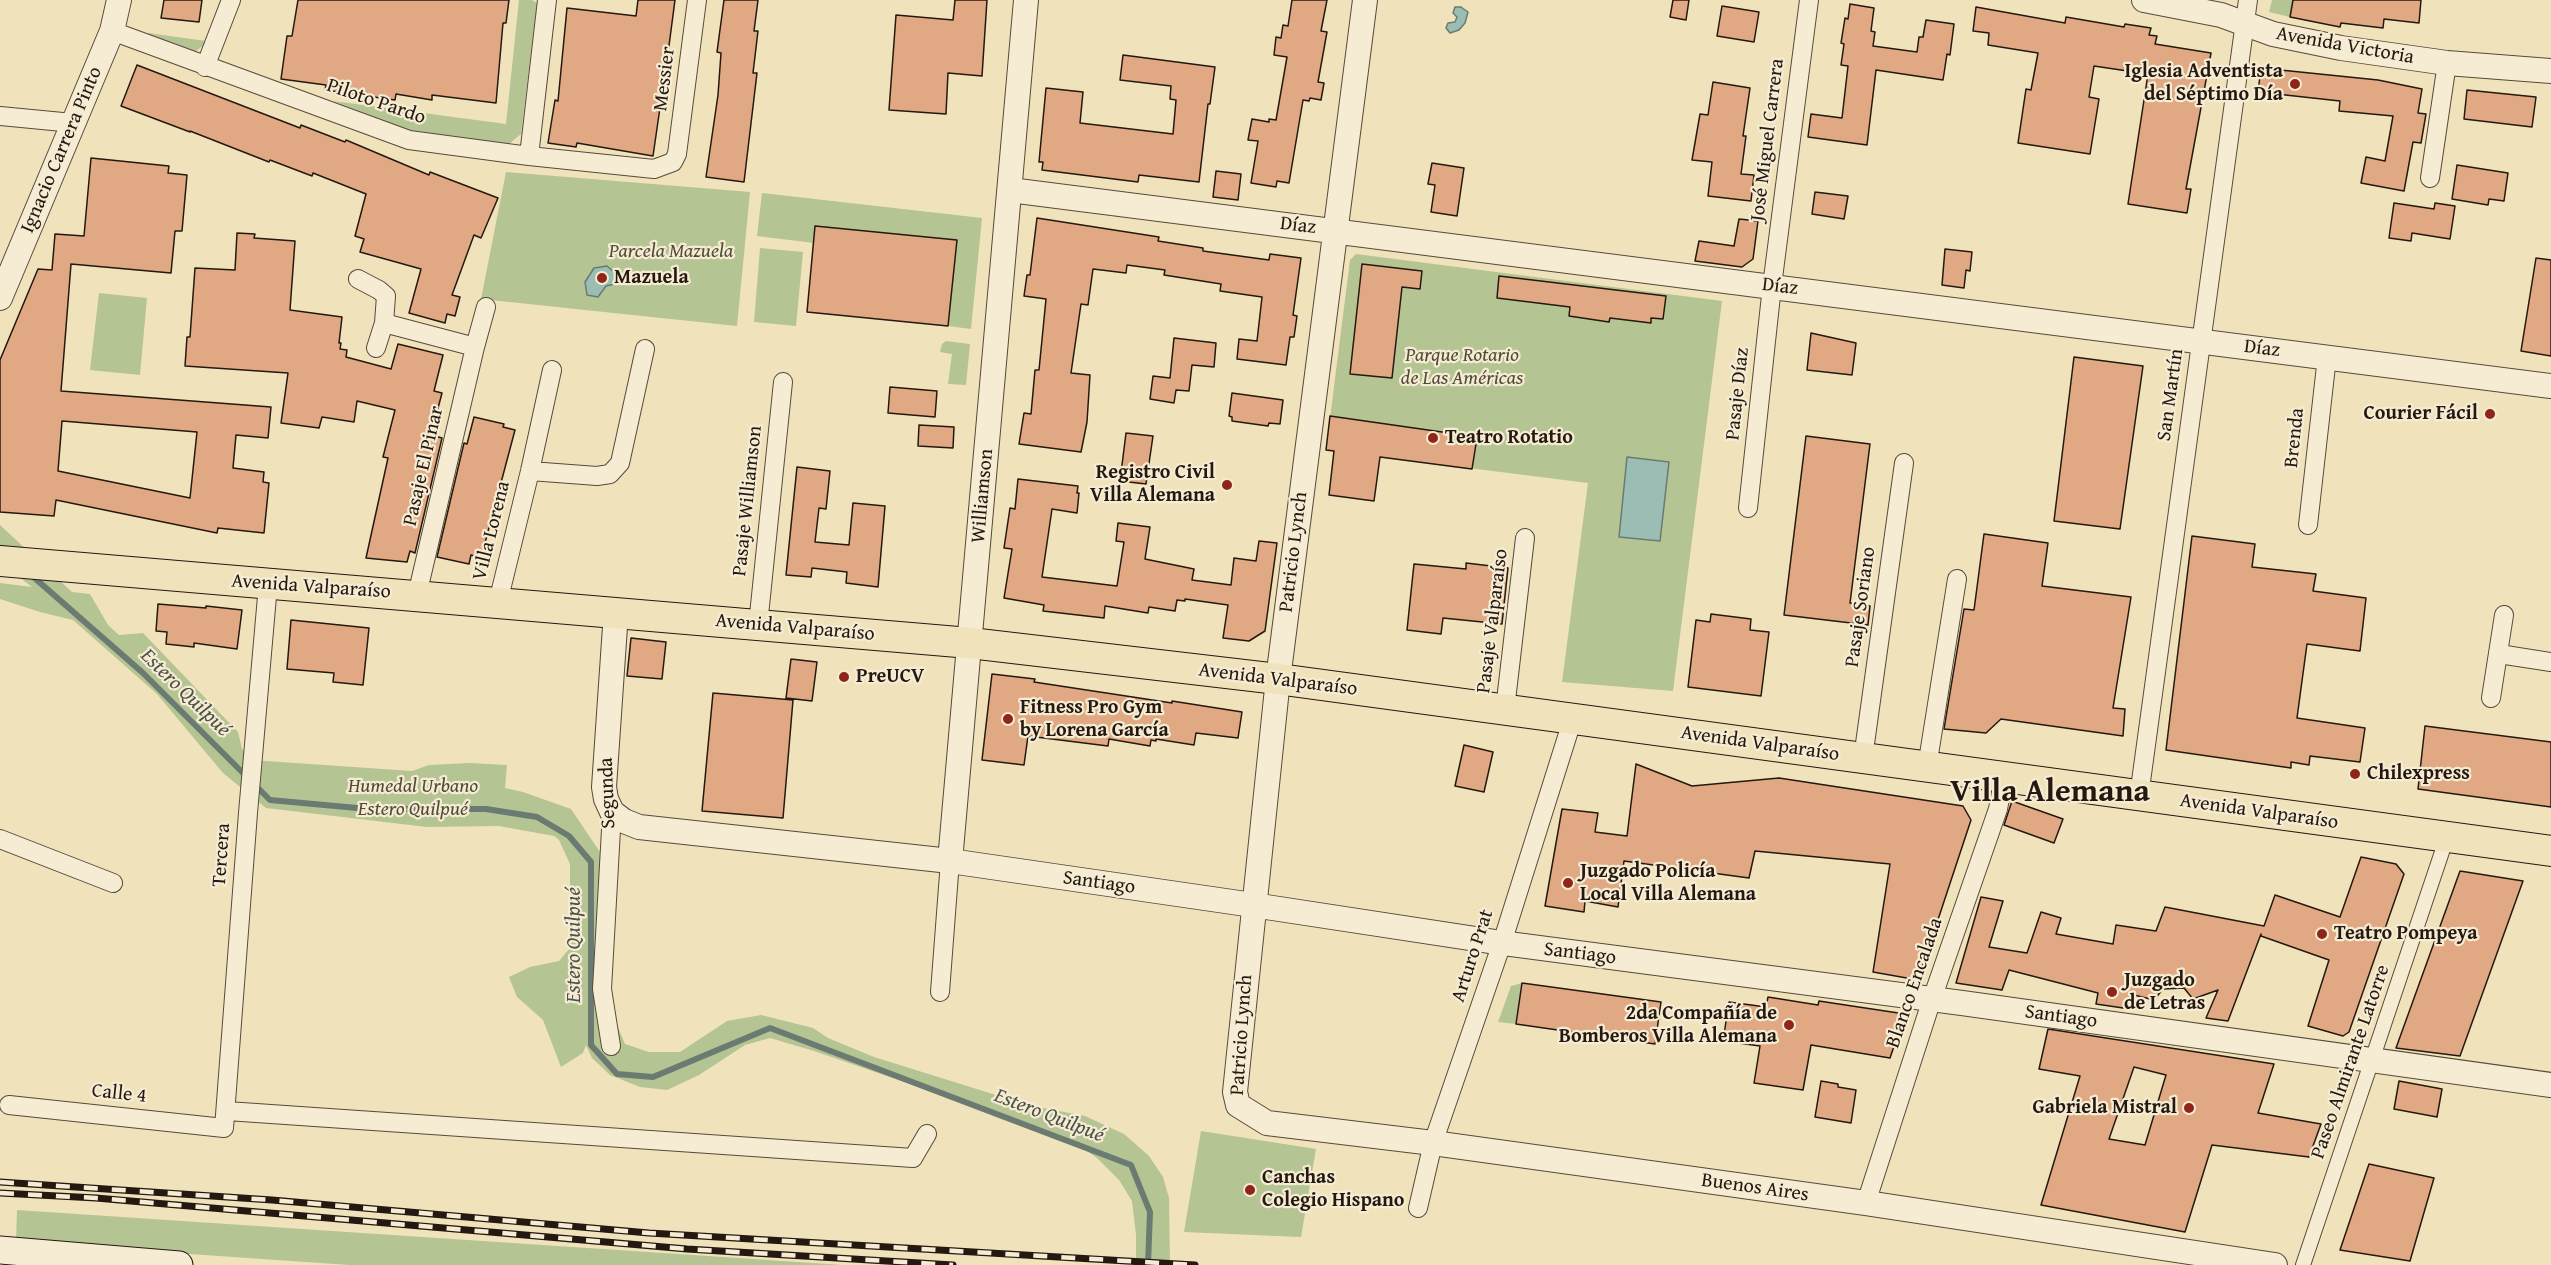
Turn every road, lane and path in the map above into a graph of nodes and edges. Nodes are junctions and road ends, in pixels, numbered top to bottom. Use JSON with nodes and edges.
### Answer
{"nodes":[{"id":1,"x":119,"y":0,"type":"edge"},
{"id":2,"x":231,"y":0,"type":"edge"},
{"id":3,"x":547,"y":0,"type":"edge"},
{"id":4,"x":697,"y":0,"type":"edge"},
{"id":5,"x":1026,"y":0,"type":"edge"},
{"id":6,"x":1365,"y":0,"type":"edge"},
{"id":7,"x":1809,"y":0,"type":"edge"},
{"id":8,"x":2144,"y":0,"type":"edge"},
{"id":9,"x":2246,"y":12,"type":"edge"},
{"id":10,"x":112,"y":31,"type":"junction"},
{"id":11,"x":2448,"y":63,"type":"junction"},
{"id":12,"x":205,"y":67,"type":"junction"},
{"id":13,"x":2551,"y":71,"type":"edge"},
{"id":14,"x":0,"y":116,"type":"edge"},
{"id":15,"x":73,"y":123,"type":"junction"},
{"id":16,"x":529,"y":156,"type":"junction"},
{"id":17,"x":673,"y":162,"type":"joint"},
{"id":18,"x":2430,"y":178,"type":"dead end"},
{"id":19,"x":1010,"y":190,"type":"junction"},
{"id":20,"x":1336,"y":231,"type":"junction"},
{"id":21,"x":358,"y":279,"type":"dead end"},
{"id":22,"x":1772,"y":286,"type":"junction"},
{"id":23,"x":0,"y":298,"type":"edge"},
{"id":24,"x":486,"y":307,"type":"dead end"},
{"id":25,"x":384,"y":323,"type":"junction"},
{"id":26,"x":2201,"y":342,"type":"junction"},
{"id":27,"x":475,"y":347,"type":"junction"},
{"id":28,"x":376,"y":348,"type":"dead end"},
{"id":29,"x":645,"y":349,"type":"dead end"},
{"id":30,"x":2327,"y":357,"type":"junction"},
{"id":31,"x":552,"y":370,"type":"dead end"},
{"id":32,"x":783,"y":382,"type":"dead end"},
{"id":33,"x":2551,"y":386,"type":"edge"},
{"id":34,"x":1904,"y":463,"type":"dead end"},
{"id":35,"x":530,"y":471,"type":"junction"},
{"id":36,"x":1748,"y":508,"type":"dead end"},
{"id":37,"x":2308,"y":525,"type":"dead end"},
{"id":38,"x":1525,"y":538,"type":"dead end"},
{"id":39,"x":0,"y":561,"type":"edge"},
{"id":40,"x":1957,"y":579,"type":"dead end"},
{"id":41,"x":268,"y":585,"type":"junction"},
{"id":42,"x":417,"y":595,"type":"junction"},
{"id":43,"x":498,"y":602,"type":"junction"},
{"id":44,"x":616,"y":612,"type":"junction"},
{"id":45,"x":2504,"y":615,"type":"dead end"},
{"id":46,"x":758,"y":625,"type":"junction"},
{"id":47,"x":970,"y":643,"type":"junction"},
{"id":48,"x":2499,"y":654,"type":"junction"},
{"id":49,"x":2551,"y":662,"type":"edge"},
{"id":50,"x":1278,"y":679,"type":"junction"},
{"id":51,"x":2491,"y":698,"type":"dead end"},
{"id":52,"x":1505,"y":709,"type":"junction"},
{"id":53,"x":1573,"y":718,"type":"junction"},
{"id":54,"x":1863,"y":758,"type":"junction"},
{"id":55,"x":1927,"y":767,"type":"junction"},
{"id":56,"x":2004,"y":777,"type":"junction"},
{"id":57,"x":2139,"y":796,"type":"junction"},
{"id":58,"x":612,"y":812,"type":"junction"},
{"id":59,"x":2447,"y":837,"type":"junction"},
{"id":60,"x":0,"y":839,"type":"edge"},
{"id":61,"x":2551,"y":851,"type":"edge"},
{"id":62,"x":950,"y":861,"type":"junction"},
{"id":63,"x":113,"y":883,"type":"dead end"},
{"id":64,"x":1253,"y":904,"type":"junction"},
{"id":65,"x":1502,"y":943,"type":"junction"},
{"id":66,"x":940,"y":992,"type":"dead end"},
{"id":67,"x":1932,"y":999,"type":"junction"},
{"id":68,"x":611,"y":1046,"type":"dead end"},
{"id":69,"x":2372,"y":1061,"type":"junction"},
{"id":70,"x":2551,"y":1085,"type":"edge"},
{"id":71,"x":9,"y":1105,"type":"dead end"},
{"id":72,"x":1238,"y":1105,"type":"joint"},
{"id":73,"x":226,"y":1120,"type":"junction"},
{"id":74,"x":927,"y":1134,"type":"dead end"},
{"id":75,"x":1434,"y":1143,"type":"junction"},
{"id":76,"x":1866,"y":1203,"type":"junction"},
{"id":77,"x":1418,"y":1208,"type":"dead end"},
{"id":78,"x":0,"y":1250,"type":"edge"},
{"id":79,"x":89,"y":1261,"type":"edge"},
{"id":80,"x":179,"y":1265,"type":"edge"},
{"id":81,"x":2275,"y":1265,"type":"edge"},
{"id":82,"x":2303,"y":1265,"type":"edge"}],
"edges":[{"from":1,"to":10,"type":"street","name":"Ignacio Carrera Pinto"},
{"from":2,"to":12,"type":"street"},
{"from":3,"to":16,"type":"street"},
{"from":4,"to":17,"type":"street","name":"Messier"},
{"from":5,"to":19,"type":"street","name":"Williamson"},
{"from":6,"to":20,"type":"street","name":"Patricio Lynch"},
{"from":7,"to":22,"type":"street","name":"José Miguel Carrera"},
{"from":8,"to":9,"type":"street","name":"Avenida Victoria"},
{"from":9,"to":11,"type":"street","name":"Avenida Victoria"},
{"from":9,"to":26,"type":"street","name":"San Martín"},
{"from":10,"to":12,"type":"street","name":"Piloto Pardo"},
{"from":10,"to":15,"type":"street","name":"Ignacio Carrera Pinto"},
{"from":11,"to":13,"type":"street","name":"Avenida Victoria"},
{"from":11,"to":18,"type":"street"},
{"from":12,"to":16,"type":"street","name":"Piloto Pardo"},
{"from":14,"to":15,"type":"street"},
{"from":15,"to":23,"type":"street","name":"Ignacio Carrera Pinto"},
{"from":16,"to":17,"type":"street","name":"Piloto Pardo"},
{"from":19,"to":20,"type":"street","name":"Díaz"},
{"from":19,"to":47,"type":"street","name":"Williamson"},
{"from":20,"to":22,"type":"street","name":"Díaz"},
{"from":20,"to":50,"type":"street","name":"Patricio Lynch"},
{"from":21,"to":25,"type":"street"},
{"from":22,"to":26,"type":"street","name":"Díaz"},
{"from":22,"to":36,"type":"street","name":"Pasaje Díaz"},
{"from":24,"to":27,"type":"street","name":"Pasaje El Pinar"},
{"from":25,"to":27,"type":"street"},
{"from":25,"to":28,"type":"street"},
{"from":26,"to":30,"type":"street","name":"Díaz"},
{"from":26,"to":57,"type":"street","name":"San Martín"},
{"from":27,"to":42,"type":"street","name":"Pasaje El Pinar"},
{"from":29,"to":35,"type":"street","name":"Villa Lorena"},
{"from":30,"to":33,"type":"street","name":"Díaz"},
{"from":30,"to":37,"type":"street","name":"Brenda"},
{"from":31,"to":35,"type":"street","name":"Villa Lorena"},
{"from":32,"to":46,"type":"street","name":"Pasaje Williamson"},
{"from":34,"to":54,"type":"street","name":"Pasaje Soriano"},
{"from":35,"to":43,"type":"street","name":"Villa Lorena"},
{"from":38,"to":52,"type":"street","name":"Pasaje Valparaíso"},
{"from":39,"to":41,"type":"main road","name":"Avenida Valparaíso"},
{"from":40,"to":55,"type":"street"},
{"from":41,"to":42,"type":"main road","name":"Avenida Valparaíso"},
{"from":41,"to":73,"type":"street","name":"Tercera"},
{"from":42,"to":43,"type":"main road","name":"Avenida Valparaíso"},
{"from":43,"to":44,"type":"main road","name":"Avenida Valparaíso"},
{"from":44,"to":46,"type":"main road","name":"Avenida Valparaíso"},
{"from":44,"to":58,"type":"street","name":"Segunda"},
{"from":45,"to":48,"type":"street"},
{"from":46,"to":47,"type":"main road","name":"Avenida Valparaíso"},
{"from":47,"to":50,"type":"main road","name":"Avenida Valparaíso"},
{"from":47,"to":62,"type":"street","name":"Williamson"},
{"from":48,"to":49,"type":"street"},
{"from":48,"to":51,"type":"street"},
{"from":50,"to":52,"type":"main road","name":"Avenida Valparaíso"},
{"from":50,"to":64,"type":"street","name":"Patricio Lynch"},
{"from":52,"to":53,"type":"main road","name":"Avenida Valparaíso"},
{"from":53,"to":54,"type":"main road","name":"Avenida Valparaíso"},
{"from":53,"to":65,"type":"street","name":"Arturo Prat"},
{"from":54,"to":55,"type":"main road","name":"Avenida Valparaíso"},
{"from":55,"to":56,"type":"main road","name":"Avenida Valparaíso"},
{"from":56,"to":57,"type":"main road","name":"Avenida Valparaíso"},
{"from":56,"to":67,"type":"street","name":"Blanco Encalada"},
{"from":57,"to":59,"type":"main road","name":"Avenida Valparaíso"},
{"from":58,"to":62,"type":"street","name":"Santiago"},
{"from":58,"to":68,"type":"street","name":"Segunda"},
{"from":59,"to":61,"type":"main road","name":"Avenida Valparaíso"},
{"from":59,"to":69,"type":"street","name":"Paseo Almirante Latorre"},
{"from":60,"to":63,"type":"street"},
{"from":62,"to":64,"type":"street","name":"Santiago"},
{"from":62,"to":66,"type":"street","name":"Williamson"},
{"from":64,"to":65,"type":"street","name":"Santiago"},
{"from":64,"to":72,"type":"street","name":"Patricio Lynch"},
{"from":65,"to":67,"type":"street","name":"Santiago"},
{"from":65,"to":75,"type":"street","name":"Arturo Prat"},
{"from":67,"to":69,"type":"street","name":"Santiago"},
{"from":67,"to":76,"type":"street","name":"Blanco Encalada"},
{"from":69,"to":70,"type":"street","name":"Santiago"},
{"from":69,"to":82,"type":"street","name":"Paseo Almirante Latorre"},
{"from":71,"to":73,"type":"street","name":"Calle 4"},
{"from":72,"to":75,"type":"street","name":"Buenos Aires"},
{"from":73,"to":74,"type":"street","name":"Calle 4"},
{"from":75,"to":76,"type":"street","name":"Buenos Aires"},
{"from":75,"to":77,"type":"street","name":"Arturo Prat"},
{"from":76,"to":81,"type":"street","name":"Buenos Aires"},
{"from":78,"to":79,"type":"main road"},
{"from":79,"to":80,"type":"main road"}]}
